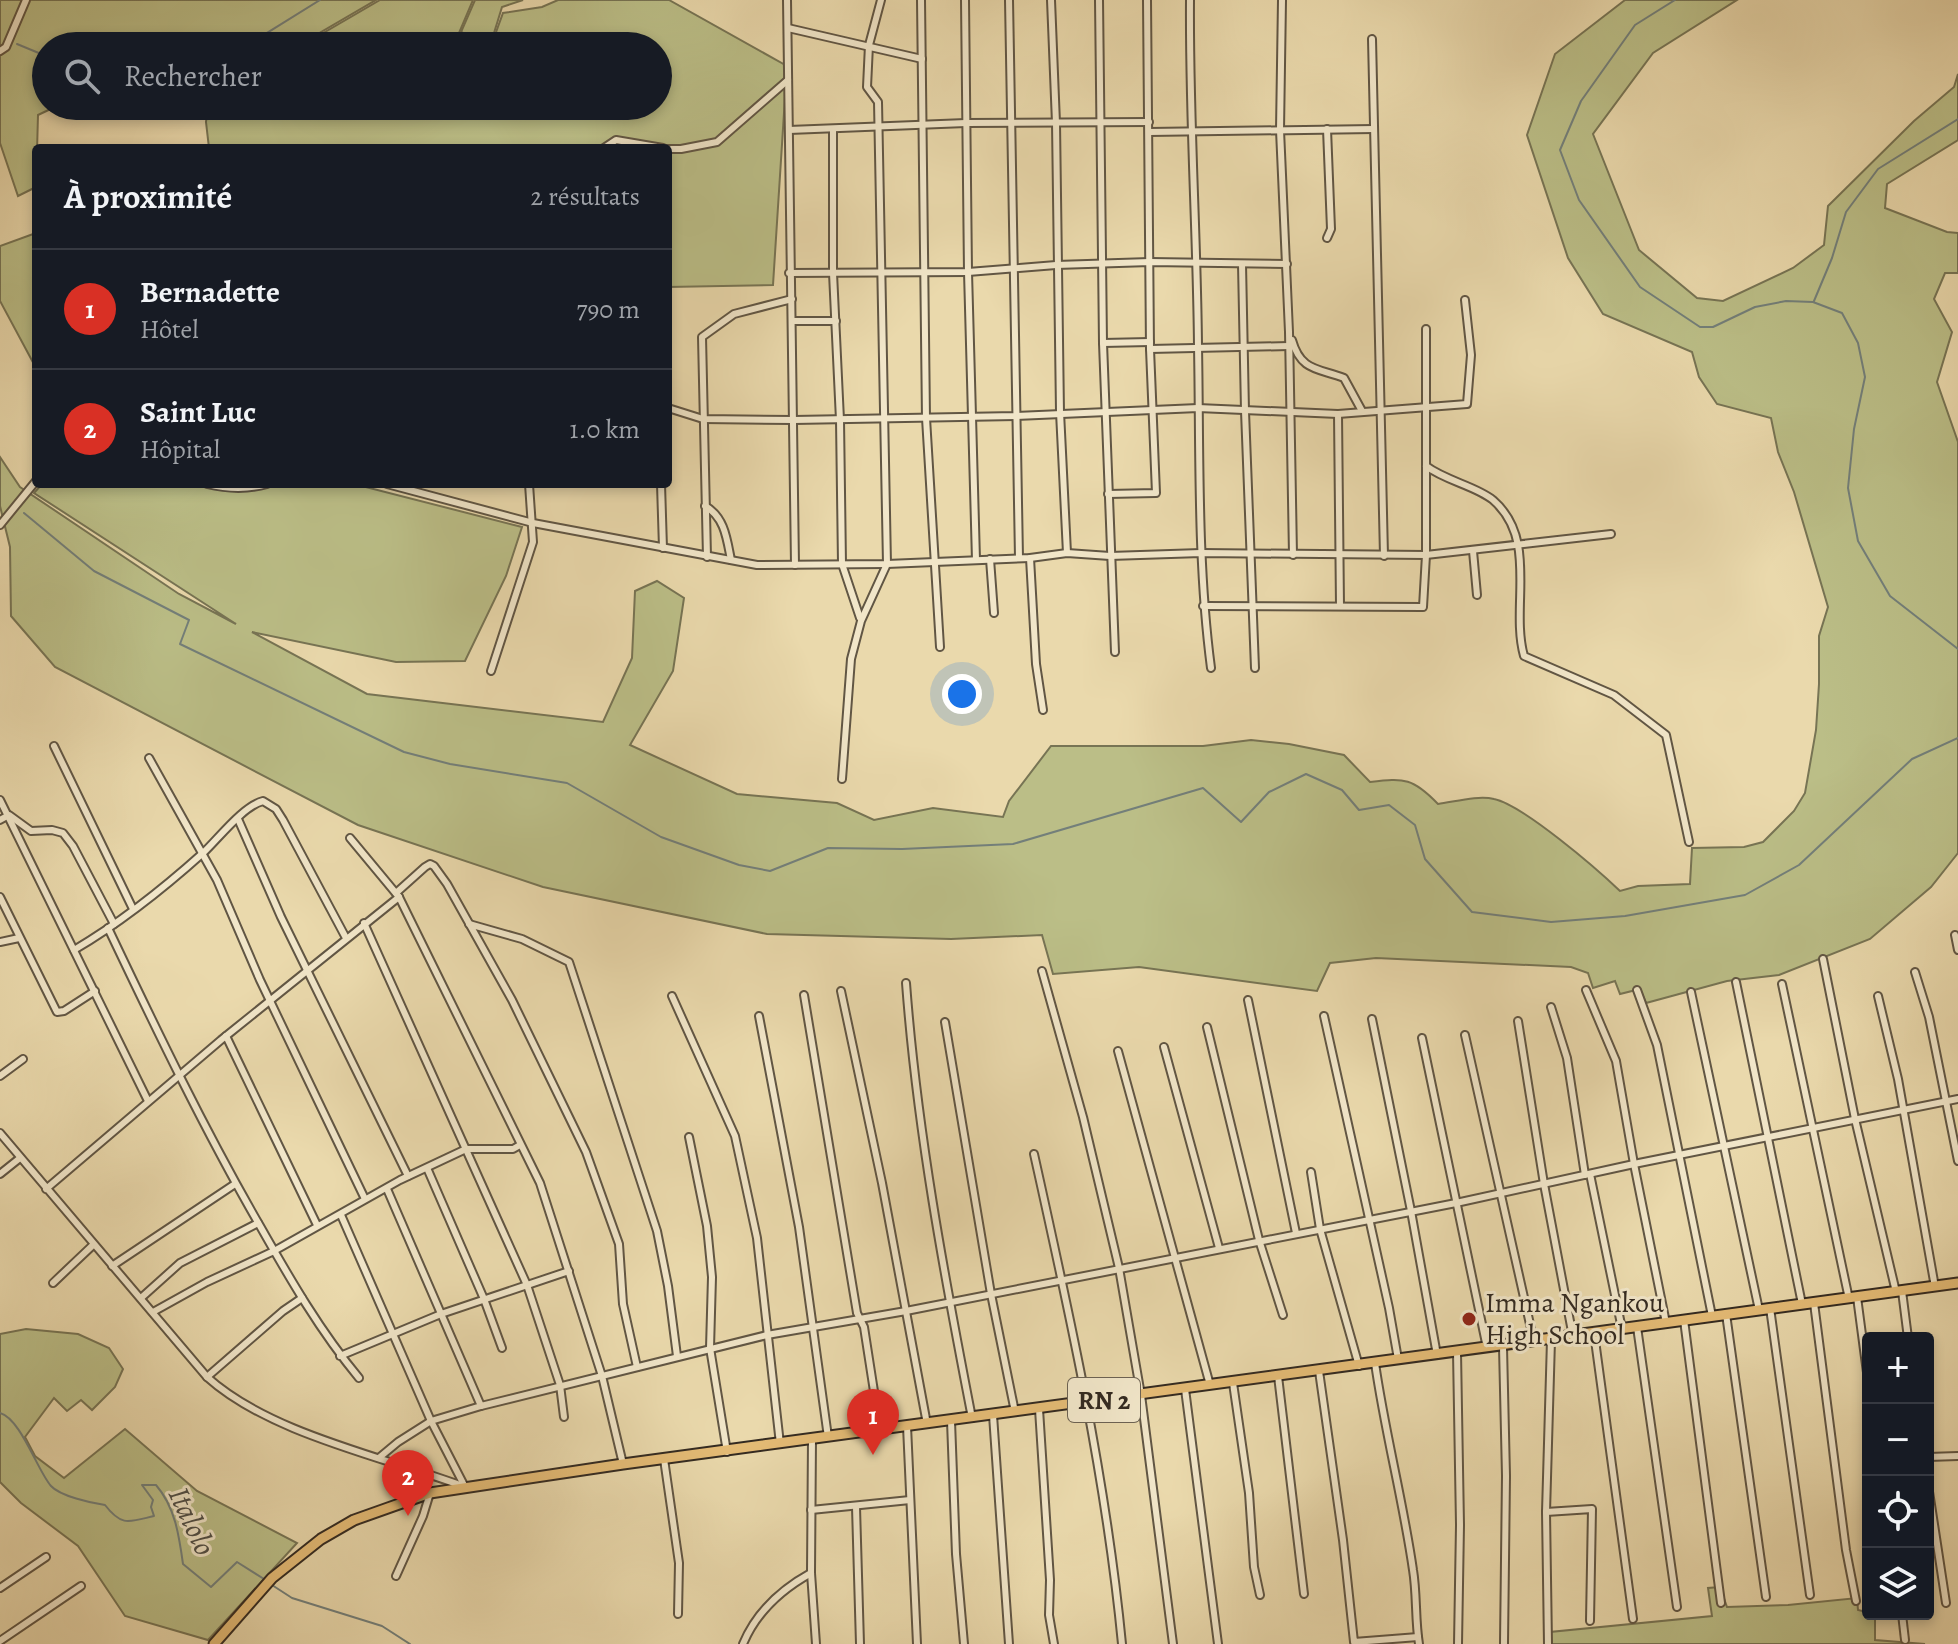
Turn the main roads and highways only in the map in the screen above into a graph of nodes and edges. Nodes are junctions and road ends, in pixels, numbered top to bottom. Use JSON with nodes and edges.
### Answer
{"nodes":[{"id":1,"x":1958,"y":1283,"type":"edge"},
{"id":2,"x":214,"y":1644,"type":"edge"}],
"edges":[{"from":1,"to":2,"type":"highway","number":"RN 2"}]}
